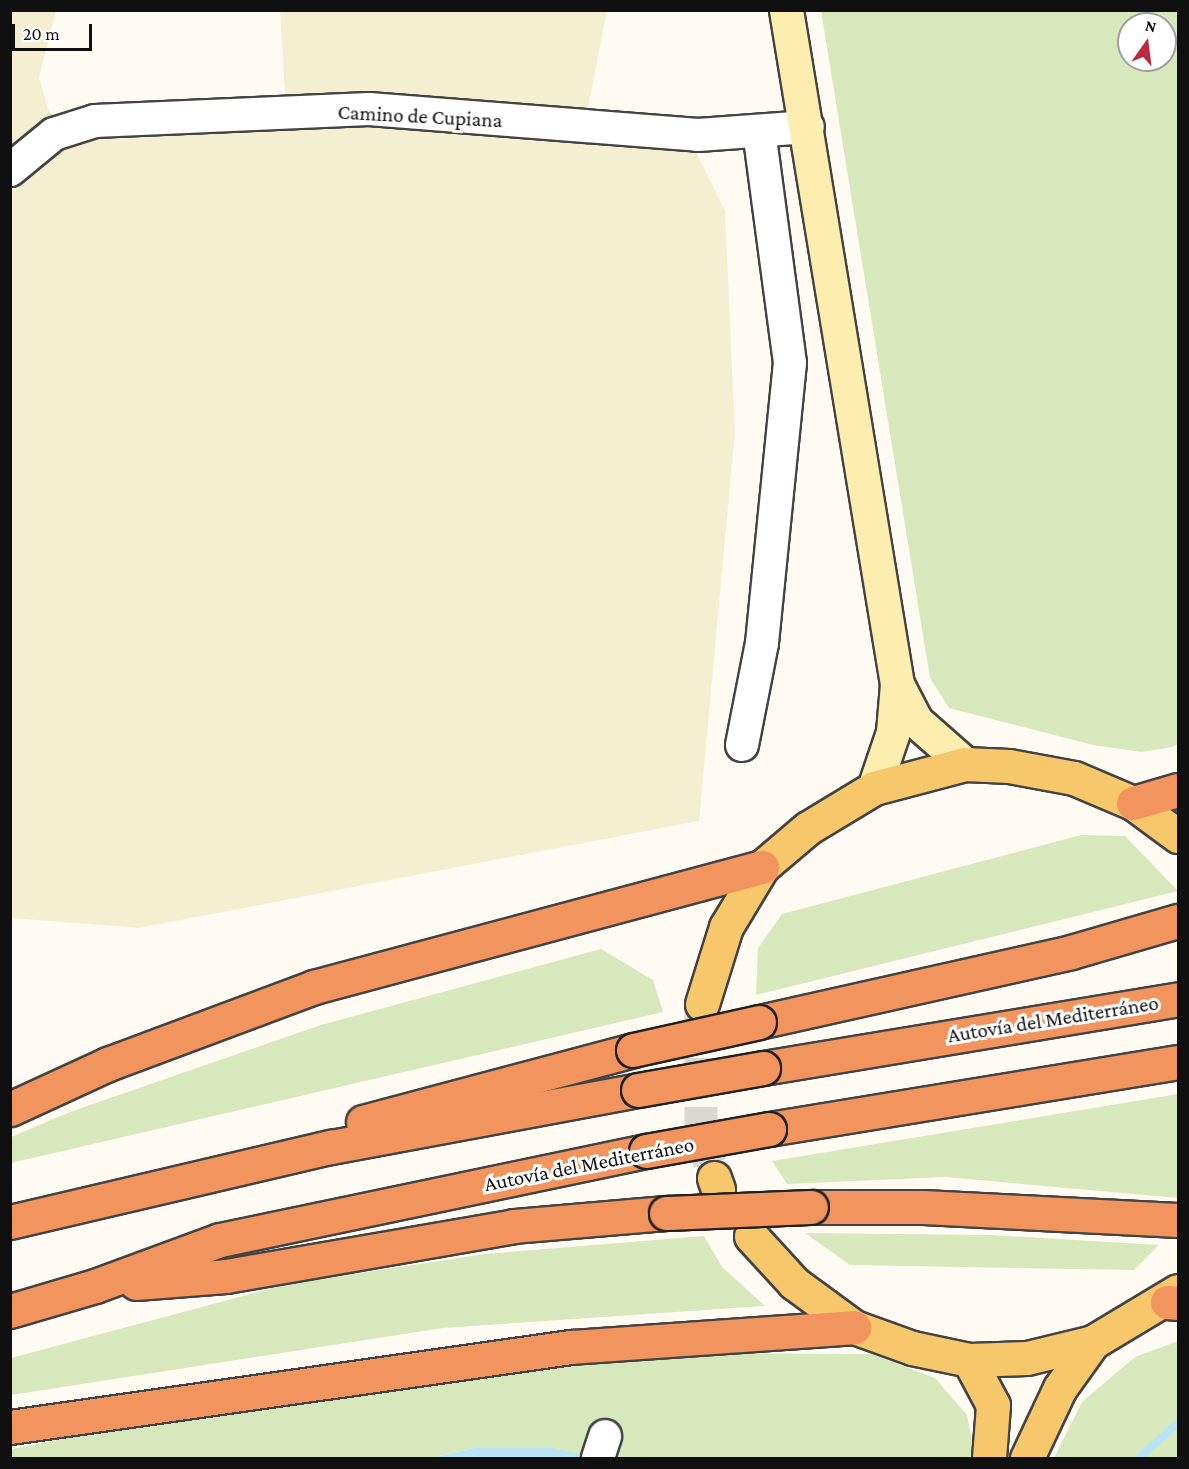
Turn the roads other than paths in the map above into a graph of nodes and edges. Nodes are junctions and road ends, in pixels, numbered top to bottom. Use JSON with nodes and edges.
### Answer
{"nodes":[{"id":1,"x":786,"y":10,"type":"edge"},
{"id":2,"x":808,"y":127,"type":"junction"},
{"id":3,"x":759,"y":132,"type":"junction"},
{"id":4,"x":10,"y":170,"type":"edge"},
{"id":5,"x":897,"y":684,"type":"junction"},
{"id":6,"x":741,"y":745,"type":"dead end"},
{"id":7,"x":965,"y":764,"type":"junction"},
{"id":8,"x":874,"y":788,"type":"junction"},
{"id":9,"x":1179,"y":790,"type":"edge"},
{"id":10,"x":1133,"y":802,"type":"junction"},
{"id":11,"x":1179,"y":836,"type":"edge"},
{"id":12,"x":762,"y":867,"type":"junction"},
{"id":13,"x":1179,"y":921,"type":"edge"},
{"id":14,"x":1179,"y":999,"type":"edge"},
{"id":15,"x":702,"y":1004,"type":"tunnel mouth"},
{"id":16,"x":1179,"y":1062,"type":"edge"},
{"id":17,"x":10,"y":1109,"type":"edge"},
{"id":18,"x":43,"y":1212,"type":"junction"},
{"id":19,"x":1171,"y":1220,"type":"edge"},
{"id":20,"x":10,"y":1222,"type":"edge"},
{"id":21,"x":751,"y":1236,"type":"dead end"},
{"id":22,"x":95,"y":1286,"type":"junction"},
{"id":23,"x":1175,"y":1298,"type":"edge"},
{"id":24,"x":10,"y":1311,"type":"edge"},
{"id":25,"x":854,"y":1327,"type":"junction"},
{"id":26,"x":1093,"y":1342,"type":"junction"},
{"id":27,"x":969,"y":1360,"type":"junction"},
{"id":28,"x":10,"y":1426,"type":"edge"},
{"id":29,"x":991,"y":1453,"type":"edge"},
{"id":30,"x":1027,"y":1458,"type":"edge"}],
"edges":[{"from":1,"to":2,"type":"main road"},
{"from":2,"to":3,"type":"street","name":"Camino de Cupiana"},
{"from":2,"to":5,"type":"main road"},
{"from":3,"to":4,"type":"street","name":"Camino de Cupiana"},
{"from":3,"to":6,"type":"street"},
{"from":5,"to":7,"type":"main road"},
{"from":5,"to":8,"type":"main road"},
{"from":7,"to":8,"type":"main road"},
{"from":7,"to":10,"type":"main road"},
{"from":8,"to":12,"type":"main road"},
{"from":9,"to":10,"type":"highway"},
{"from":10,"to":11,"type":"main road"},
{"from":12,"to":15,"type":"main road"},
{"from":12,"to":17,"type":"highway"},
{"from":13,"to":18,"type":"highway","bridge":true},
{"from":14,"to":18,"type":"highway","name":"Autovía del Mediterráneo","bridge":true},
{"from":16,"to":22,"type":"highway","name":"Autovía del Mediterráneo","bridge":true},
{"from":18,"to":20,"type":"highway","name":"Autovía del Mediterráneo"},
{"from":19,"to":22,"type":"highway","bridge":true},
{"from":21,"to":25,"type":"main road"},
{"from":22,"to":24,"type":"highway","name":"Autovía del Mediterráneo"},
{"from":23,"to":26,"type":"main road"},
{"from":25,"to":27,"type":"main road"},
{"from":25,"to":28,"type":"highway"},
{"from":26,"to":27,"type":"main road"},
{"from":26,"to":30,"type":"main road"},
{"from":27,"to":29,"type":"main road"}]}
